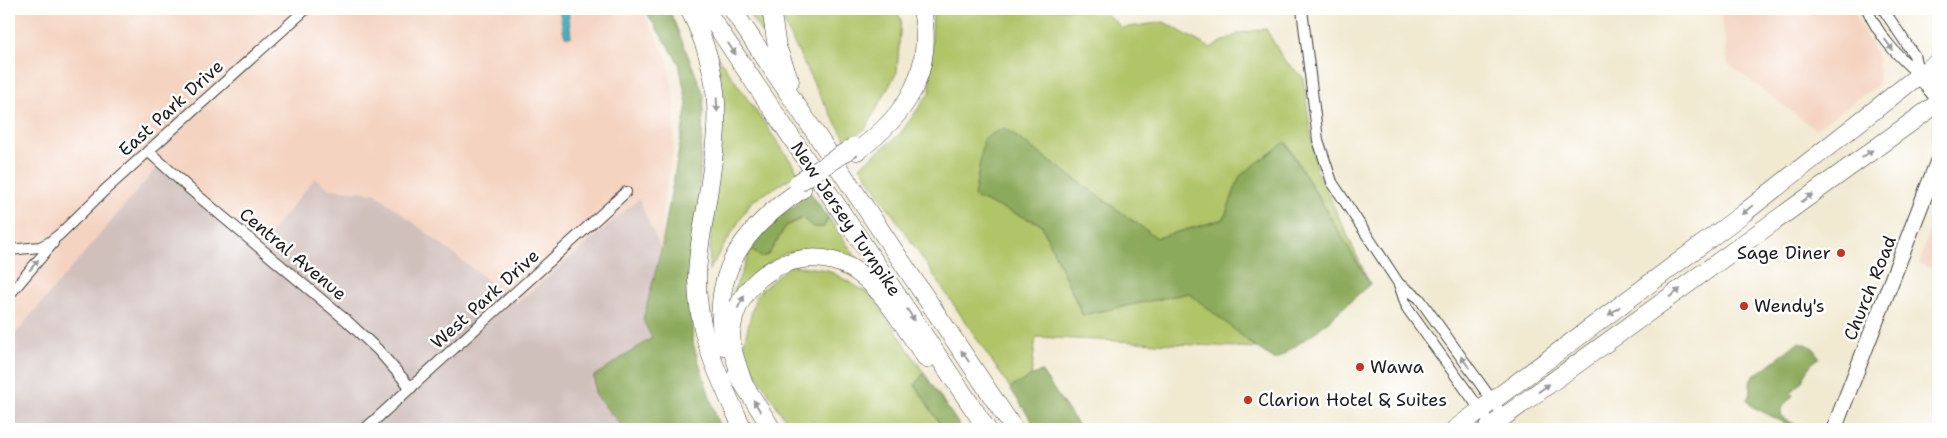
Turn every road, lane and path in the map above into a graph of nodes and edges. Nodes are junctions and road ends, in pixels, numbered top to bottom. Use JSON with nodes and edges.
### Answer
{"nodes":[{"id":1,"x":306,"y":9,"type":"edge"},
{"id":2,"x":689,"y":9,"type":"edge"},
{"id":3,"x":705,"y":9,"type":"edge"},
{"id":4,"x":732,"y":9,"type":"edge"},
{"id":5,"x":770,"y":9,"type":"edge"},
{"id":6,"x":914,"y":9,"type":"edge"},
{"id":7,"x":922,"y":9,"type":"edge"},
{"id":8,"x":1302,"y":9,"type":"edge"},
{"id":9,"x":1867,"y":9,"type":"edge"},
{"id":10,"x":1883,"y":9,"type":"edge"},
{"id":11,"x":1938,"y":62,"type":"edge"},
{"id":12,"x":1919,"y":75,"type":"junction"},
{"id":13,"x":1938,"y":98,"type":"edge"},
{"id":14,"x":1938,"y":103,"type":"edge"},
{"id":15,"x":855,"y":149,"type":"junction"},
{"id":16,"x":148,"y":151,"type":"junction"},
{"id":17,"x":1938,"y":161,"type":"edge"},
{"id":18,"x":800,"y":186,"type":"junction"},
{"id":19,"x":626,"y":192,"type":"dead end"},
{"id":20,"x":875,"y":222,"type":"junction"},
{"id":21,"x":60,"y":234,"type":"junction"},
{"id":22,"x":9,"y":250,"type":"edge"},
{"id":23,"x":1400,"y":284,"type":"junction"},
{"id":24,"x":9,"y":296,"type":"edge"},
{"id":25,"x":743,"y":382,"type":"junction"},
{"id":26,"x":412,"y":388,"type":"junction"},
{"id":27,"x":728,"y":396,"type":"junction"},
{"id":28,"x":1487,"y":406,"type":"junction"},
{"id":29,"x":1494,"y":424,"type":"edge"},
{"id":30,"x":365,"y":429,"type":"edge"},
{"id":31,"x":743,"y":429,"type":"edge"},
{"id":32,"x":772,"y":429,"type":"edge"},
{"id":33,"x":980,"y":429,"type":"edge"},
{"id":34,"x":988,"y":429,"type":"edge"},
{"id":35,"x":1014,"y":429,"type":"edge"},
{"id":36,"x":1455,"y":429,"type":"edge"},
{"id":37,"x":1835,"y":429,"type":"edge"}],
"edges":[{"from":1,"to":16,"type":"street","name":"East Park Drive"},
{"from":2,"to":27,"type":"highway","one_way":true},
{"from":3,"to":34,"type":"highway","name":"New Jersey Turnpike","one_way":true},
{"from":4,"to":20,"type":"highway","name":"New Jersey Turnpike"},
{"from":5,"to":20,"type":"highway"},
{"from":6,"to":15,"type":"highway"},
{"from":7,"to":15,"type":"highway"},
{"from":8,"to":23,"type":"street"},
{"from":9,"to":12,"type":"street","one_way":true},
{"from":10,"to":12,"type":"street"},
{"from":11,"to":12,"type":"highway"},
{"from":12,"to":13,"type":"main road"},
{"from":12,"to":28,"type":"highway","one_way":true},
{"from":29,"to":14,"type":"highway","one_way":true},
{"from":15,"to":18,"type":"highway"},
{"from":16,"to":21,"type":"street","name":"East Park Drive"},
{"from":16,"to":26,"type":"street","name":"Central Avenue"},
{"from":17,"to":37,"type":"main road","name":"Church Road"},
{"from":18,"to":25,"type":"highway"},
{"from":18,"to":27,"type":"highway"},
{"from":19,"to":26,"type":"street","name":"West Park Drive"},
{"from":35,"to":20,"type":"highway","name":"New Jersey Turnpike","one_way":true},
{"from":21,"to":22,"type":"street","name":"East Park Drive"},
{"from":24,"to":21,"type":"street","name":"East Park Drive","one_way":true},
{"from":28,"to":23,"type":"street","one_way":true},
{"from":23,"to":28,"type":"street"},
{"from":32,"to":25,"type":"highway","one_way":true},
{"from":25,"to":33,"type":"highway","one_way":true},
{"from":26,"to":30,"type":"street","name":"West Park Drive"},
{"from":27,"to":31,"type":"highway"},
{"from":28,"to":29,"type":"street"},
{"from":28,"to":29,"type":"street"},
{"from":28,"to":36,"type":"highway"}]}
